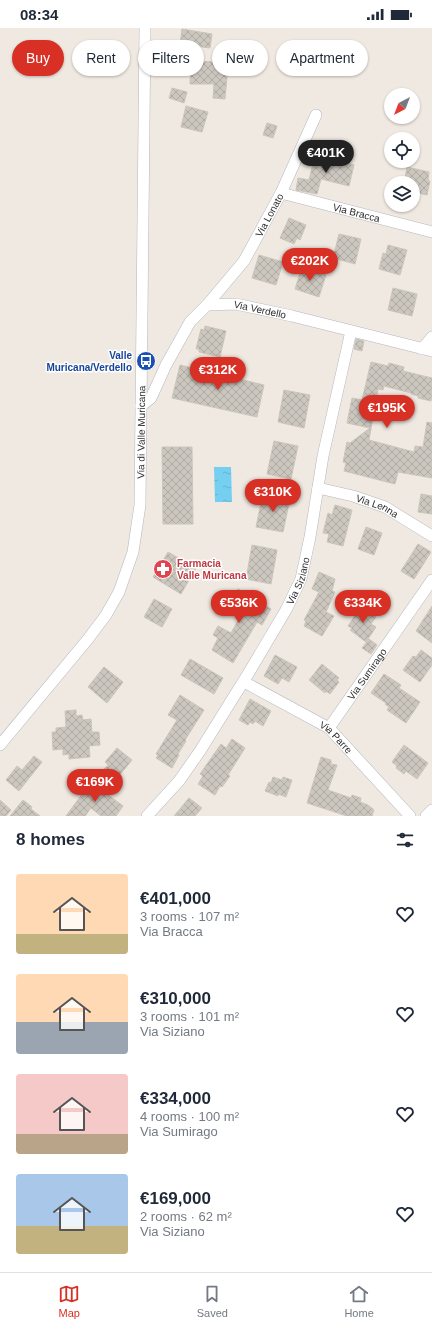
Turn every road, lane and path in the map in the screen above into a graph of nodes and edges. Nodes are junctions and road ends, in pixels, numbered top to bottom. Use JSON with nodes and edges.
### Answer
{"nodes":[{"id":1,"x":145,"y":28,"type":"edge"},
{"id":2,"x":316,"y":115,"type":"dead end"},
{"id":3,"x":281,"y":193,"type":"junction"},
{"id":4,"x":432,"y":232,"type":"edge"},
{"id":5,"x":207,"y":305,"type":"junction"},
{"id":6,"x":351,"y":331,"type":"junction"},
{"id":7,"x":432,"y":337,"type":"edge"},
{"id":8,"x":427,"y":350,"type":"edge"},
{"id":9,"x":141,"y":406,"type":"junction"},
{"id":10,"x":318,"y":488,"type":"junction"},
{"id":11,"x":432,"y":536,"type":"edge"},
{"id":12,"x":432,"y":580,"type":"edge"},
{"id":13,"x":244,"y":682,"type":"junction"},
{"id":14,"x":328,"y":728,"type":"junction"},
{"id":15,"x":0,"y":745,"type":"edge"},
{"id":16,"x":432,"y":810,"type":"edge"},
{"id":17,"x":147,"y":816,"type":"edge"},
{"id":18,"x":410,"y":816,"type":"edge"},
{"id":19,"x":426,"y":816,"type":"edge"}],
"edges":[{"from":1,"to":9,"type":"street","name":"Via di Valle Muricana"},
{"from":2,"to":3,"type":"street","name":"Via Lonato"},
{"from":3,"to":4,"type":"street","name":"Via Bracca"},
{"from":3,"to":5,"type":"street","name":"Via Lonato"},
{"from":5,"to":6,"type":"street","name":"Via Verdello"},
{"from":5,"to":9,"type":"street"},
{"from":6,"to":8,"type":"street","name":"Via Verdello"},
{"from":6,"to":10,"type":"street","name":"Via Siziano"},
{"from":7,"to":8,"type":"street"},
{"from":9,"to":15,"type":"street","name":"Via di Valle Muricana"},
{"from":10,"to":11,"type":"street","name":"Via Lenna"},
{"from":10,"to":13,"type":"street","name":"Via Siziano"},
{"from":12,"to":14,"type":"street","name":"Via Sumirago"},
{"from":13,"to":14,"type":"street","name":"Via Parre"},
{"from":13,"to":17,"type":"street","name":"Via Siziano"},
{"from":14,"to":18,"type":"street","name":"Via Parre"},
{"from":16,"to":19,"type":"street"}]}
